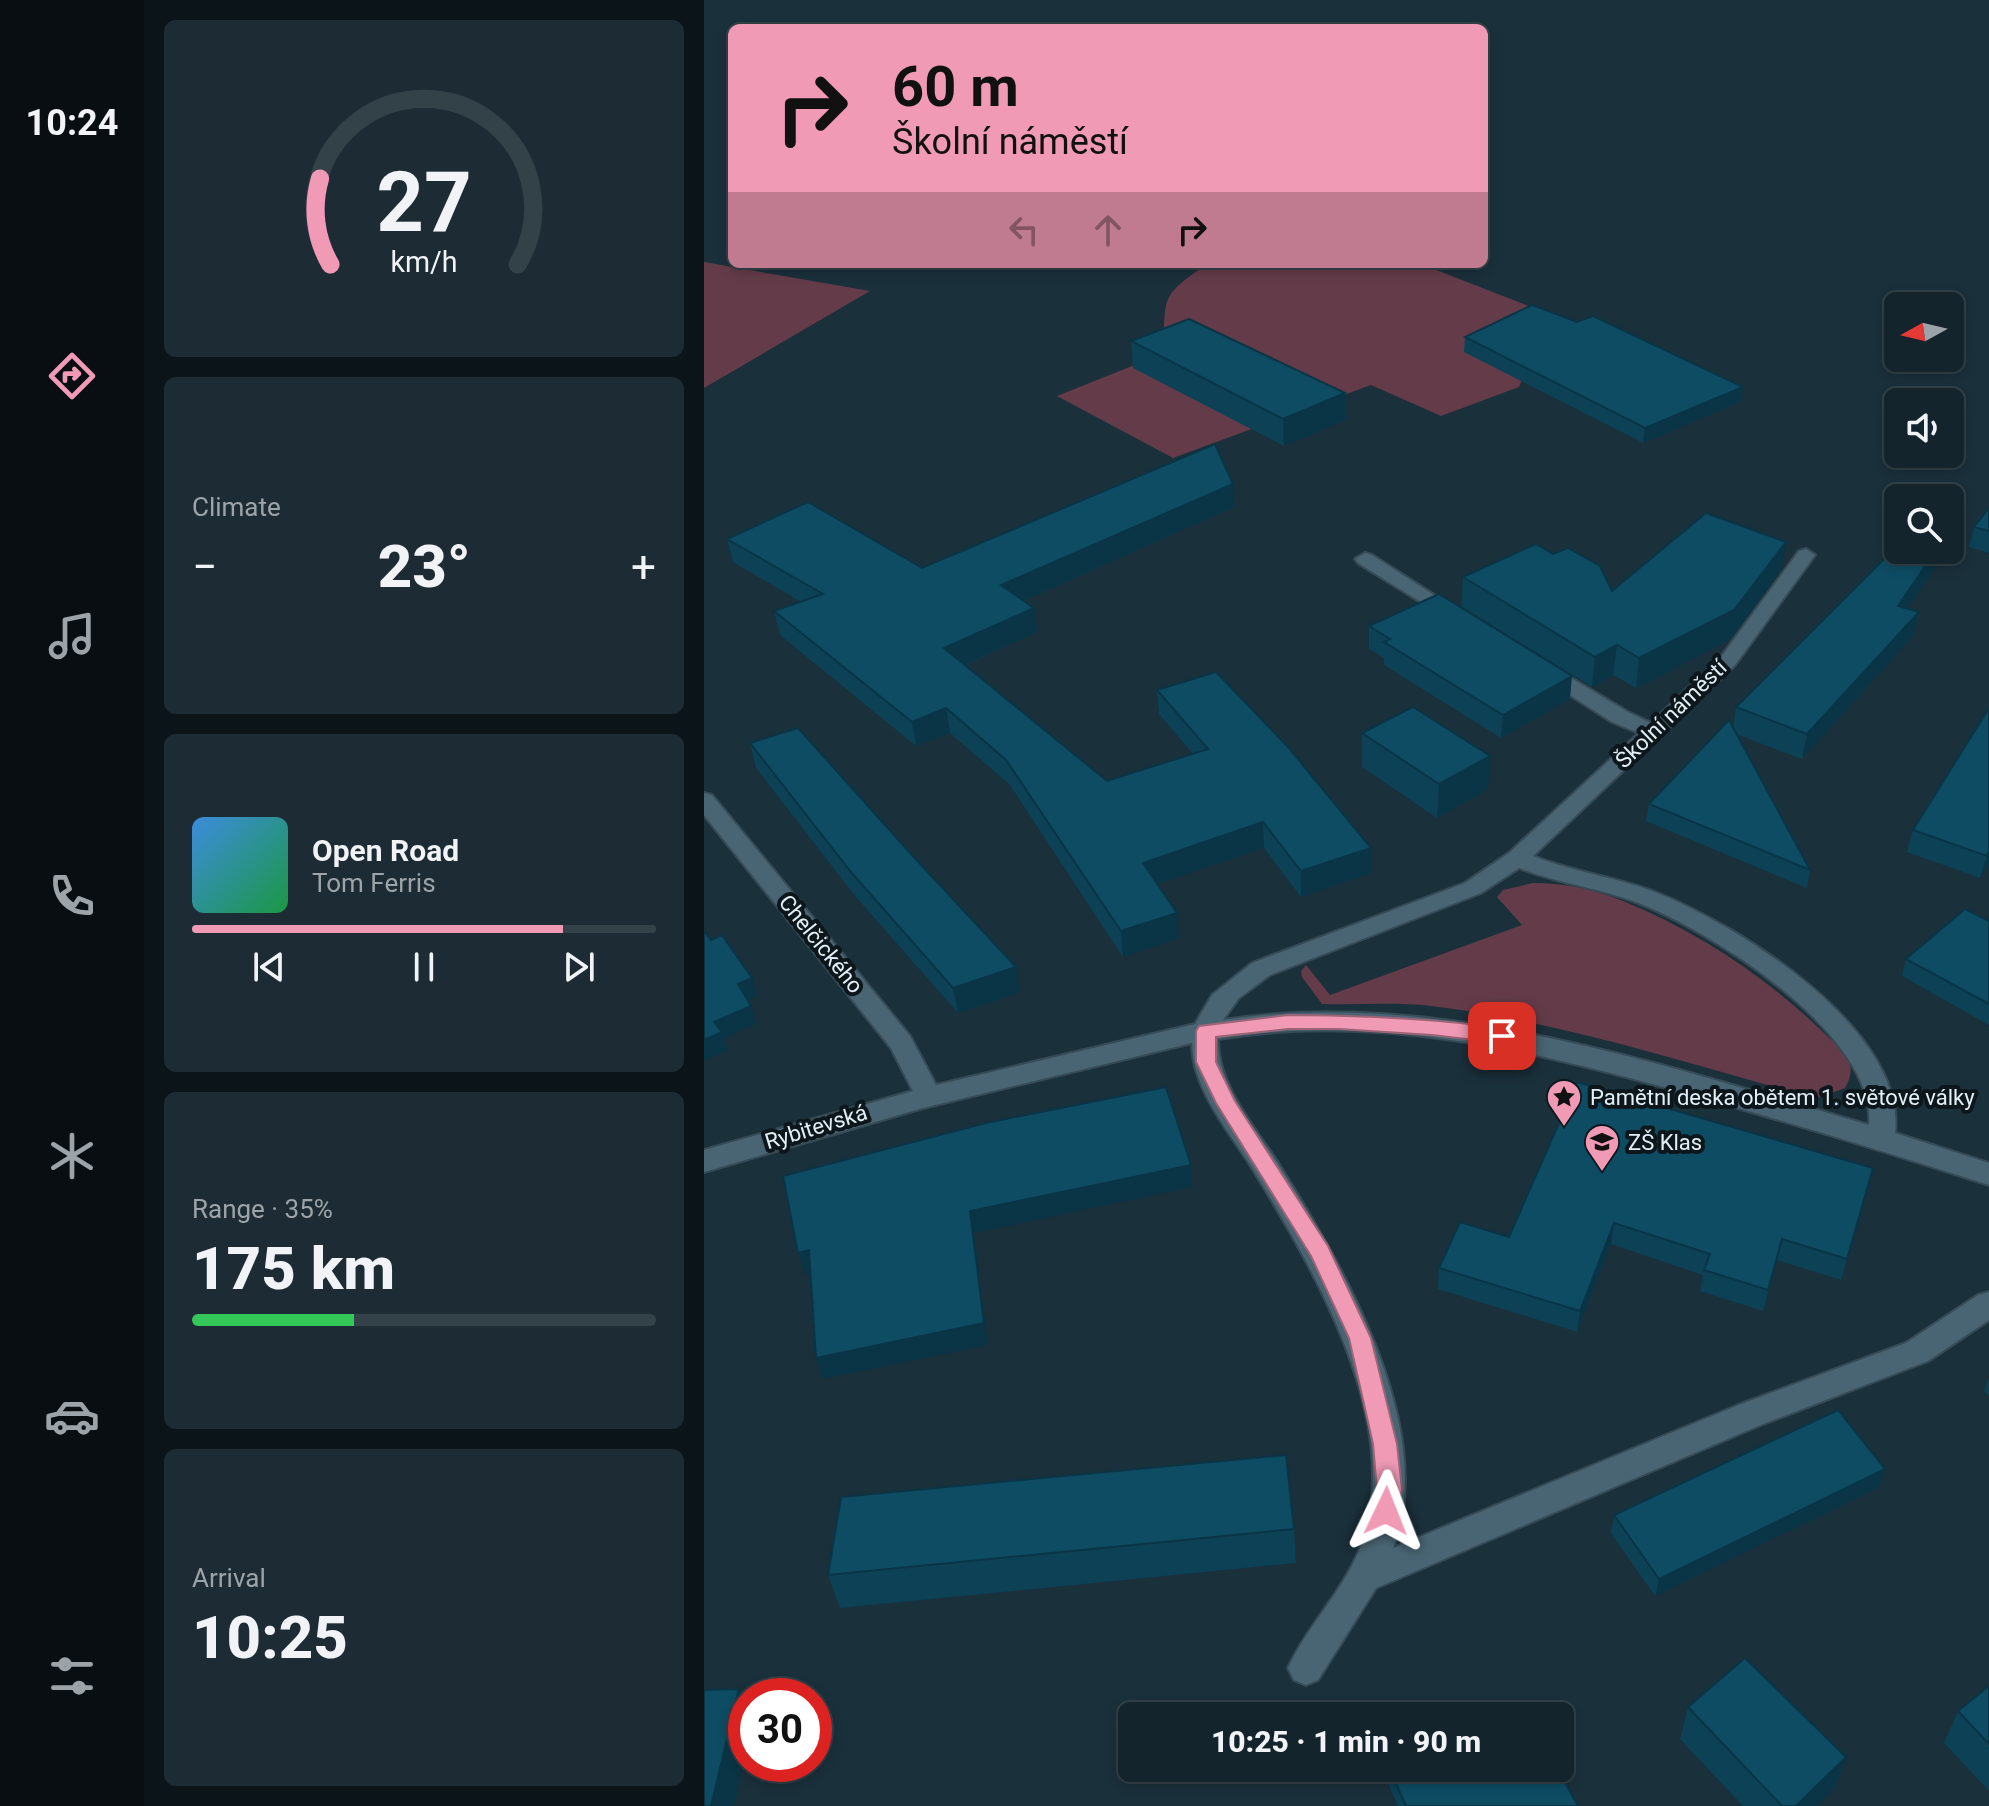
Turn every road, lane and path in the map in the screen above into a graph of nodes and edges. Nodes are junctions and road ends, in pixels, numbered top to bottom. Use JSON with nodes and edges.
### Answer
{"nodes":[{"id":1,"x":1806,"y":555,"type":"dead end"},
{"id":2,"x":1365,"y":559,"type":"dead end"},
{"id":3,"x":1472,"y":625,"type":"edge"},
{"id":4,"x":1526,"y":659,"type":"edge"},
{"id":5,"x":1654,"y":732,"type":"junction"},
{"id":6,"x":704,"y":800,"type":"edge"},
{"id":7,"x":1517,"y":858,"type":"junction"},
{"id":8,"x":1206,"y":1031,"type":"junction"},
{"id":9,"x":928,"y":1094,"type":"junction"},
{"id":10,"x":1881,"y":1139,"type":"junction"},
{"id":11,"x":704,"y":1161,"type":"edge"},
{"id":12,"x":1989,"y":1174,"type":"edge"},
{"id":13,"x":1989,"y":1304,"type":"edge"},
{"id":14,"x":1365,"y":1576,"type":"junction"},
{"id":15,"x":1306,"y":1668,"type":"dead end"}],
"edges":[{"from":1,"to":5,"type":"street","name":"Školní náměstí"},
{"from":2,"to":3,"type":"street"},
{"from":4,"to":5,"type":"street"},
{"from":5,"to":7,"type":"street","name":"Školní náměstí"},
{"from":6,"to":9,"type":"street","name":"Chelčického"},
{"from":7,"to":8,"type":"street","name":"Školní náměstí"},
{"from":7,"to":10,"type":"street"},
{"from":8,"to":9,"type":"street","name":"Rybitevská"},
{"from":8,"to":10,"type":"street"},
{"from":8,"to":14,"type":"street"},
{"from":9,"to":11,"type":"street","name":"Rybitevská"},
{"from":10,"to":12,"type":"street"},
{"from":13,"to":14,"type":"street"},
{"from":14,"to":15,"type":"street"}]}
